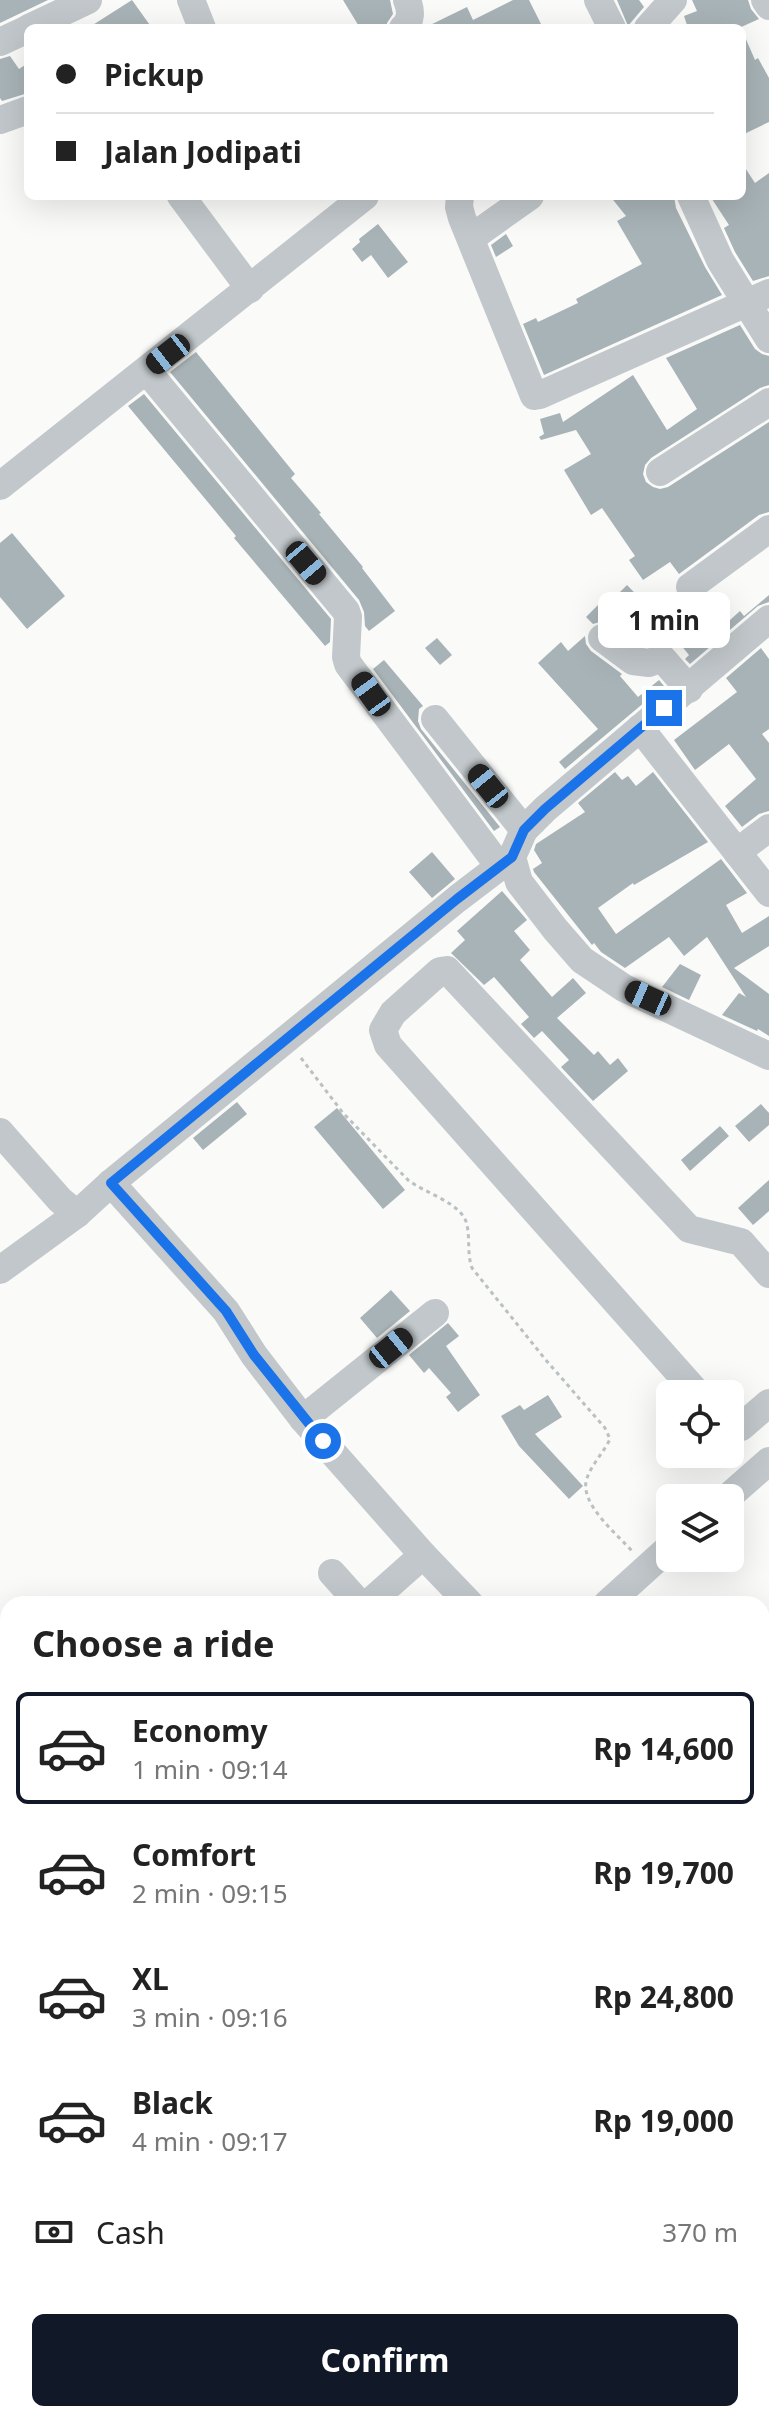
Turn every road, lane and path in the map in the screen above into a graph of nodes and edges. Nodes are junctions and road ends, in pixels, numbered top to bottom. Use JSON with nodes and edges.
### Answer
{"nodes":[{"id":1,"x":88,"y":0,"type":"edge"},
{"id":2,"x":191,"y":0,"type":"edge"},
{"id":3,"x":407,"y":0,"type":"edge"},
{"id":4,"x":598,"y":0,"type":"edge"},
{"id":5,"x":673,"y":0,"type":"edge"},
{"id":6,"x":765,"y":0,"type":"edge"},
{"id":7,"x":769,"y":6,"type":"edge"},
{"id":8,"x":37,"y":24,"type":"edge"},
{"id":9,"x":200,"y":24,"type":"edge"},
{"id":10,"x":406,"y":24,"type":"edge"},
{"id":11,"x":610,"y":24,"type":"edge"},
{"id":12,"x":652,"y":24,"type":"edge"},
{"id":13,"x":24,"y":30,"type":"edge"},
{"id":14,"x":0,"y":42,"type":"edge"},
{"id":15,"x":24,"y":111,"type":"edge"},
{"id":16,"x":0,"y":120,"type":"edge"},
{"id":17,"x":184,"y":200,"type":"edge"},
{"id":18,"x":360,"y":200,"type":"edge"},
{"id":19,"x":460,"y":200,"type":"edge"},
{"id":20,"x":524,"y":200,"type":"edge"},
{"id":21,"x":693,"y":200,"type":"edge"},
{"id":22,"x":471,"y":238,"type":"junction"},
{"id":23,"x":250,"y":289,"type":"junction"},
{"id":24,"x":758,"y":299,"type":"edge"},
{"id":25,"x":769,"y":339,"type":"edge"},
{"id":26,"x":147,"y":371,"type":"junction"},
{"id":27,"x":769,"y":402,"type":"edge"},
{"id":28,"x":660,"y":472,"type":"dead end"},
{"id":29,"x":0,"y":486,"type":"edge"},
{"id":30,"x":769,"y":529,"type":"edge"},
{"id":31,"x":690,"y":587,"type":"dead end"},
{"id":32,"x":769,"y":619,"type":"edge"},
{"id":33,"x":602,"y":638,"type":"dead end"},
{"id":34,"x":689,"y":689,"type":"junction"},
{"id":35,"x":435,"y":719,"type":"dead end"},
{"id":36,"x":640,"y":728,"type":"junction"},
{"id":37,"x":769,"y":828,"type":"edge"},
{"id":38,"x":524,"y":830,"type":"junction"},
{"id":39,"x":737,"y":852,"type":"junction"},
{"id":40,"x":506,"y":862,"type":"junction"},
{"id":41,"x":769,"y":893,"type":"edge"},
{"id":42,"x":287,"y":1039,"type":"junction"},
{"id":43,"x":769,"y":1056,"type":"edge"},
{"id":44,"x":0,"y":1132,"type":"edge"},
{"id":45,"x":111,"y":1183,"type":"junction"},
{"id":46,"x":77,"y":1214,"type":"junction"},
{"id":47,"x":0,"y":1270,"type":"edge"},
{"id":48,"x":769,"y":1274,"type":"edge"},
{"id":49,"x":435,"y":1313,"type":"dead end"},
{"id":50,"x":686,"y":1380,"type":"edge"},
{"id":51,"x":769,"y":1403,"type":"edge"},
{"id":52,"x":303,"y":1419,"type":"junction"},
{"id":53,"x":744,"y":1424,"type":"edge"},
{"id":54,"x":769,"y":1461,"type":"edge"},
{"id":55,"x":743,"y":1484,"type":"edge"},
{"id":56,"x":423,"y":1555,"type":"junction"},
{"id":57,"x":656,"y":1559,"type":"edge"},
{"id":58,"x":647,"y":1567,"type":"junction"},
{"id":59,"x":332,"y":1573,"type":"dead end"},
{"id":60,"x":353,"y":1596,"type":"edge"},
{"id":61,"x":379,"y":1596,"type":"edge"},
{"id":62,"x":462,"y":1596,"type":"edge"},
{"id":63,"x":616,"y":1596,"type":"edge"}],
"edges":[{"from":1,"to":8,"type":"street"},
{"from":2,"to":9,"type":"street"},
{"from":3,"to":10,"type":"street"},
{"from":4,"to":11,"type":"street"},
{"from":5,"to":12,"type":"street"},
{"from":6,"to":7,"type":"street"},
{"from":13,"to":14,"type":"street"},
{"from":15,"to":16,"type":"street"},
{"from":17,"to":23,"type":"street"},
{"from":18,"to":23,"type":"street"},
{"from":19,"to":22,"type":"street"},
{"from":20,"to":22,"type":"street"},
{"from":21,"to":24,"type":"street"},
{"from":22,"to":24,"type":"street"},
{"from":23,"to":26,"type":"street"},
{"from":24,"to":25,"type":"street"},
{"from":26,"to":29,"type":"street"},
{"from":26,"to":40,"type":"street"},
{"from":27,"to":28,"type":"street"},
{"from":30,"to":31,"type":"street"},
{"from":32,"to":34,"type":"street"},
{"from":33,"to":34,"type":"street"},
{"from":34,"to":36,"type":"street"},
{"from":35,"to":38,"type":"street"},
{"from":36,"to":38,"type":"street"},
{"from":36,"to":39,"type":"street"},
{"from":37,"to":39,"type":"street"},
{"from":38,"to":40,"type":"street"},
{"from":39,"to":41,"type":"street"},
{"from":40,"to":42,"type":"street"},
{"from":40,"to":43,"type":"street"},
{"from":42,"to":45,"type":"street"},
{"from":42,"to":58,"type":"path"},
{"from":44,"to":46,"type":"street"},
{"from":45,"to":46,"type":"street"},
{"from":45,"to":52,"type":"street"},
{"from":46,"to":47,"type":"street"},
{"from":48,"to":50,"type":"street"},
{"from":49,"to":52,"type":"street"},
{"from":51,"to":53,"type":"street"},
{"from":52,"to":56,"type":"street"},
{"from":54,"to":55,"type":"street"},
{"from":56,"to":61,"type":"street"},
{"from":56,"to":62,"type":"street"},
{"from":57,"to":58,"type":"street"},
{"from":58,"to":63,"type":"street"},
{"from":59,"to":60,"type":"street"}]}
